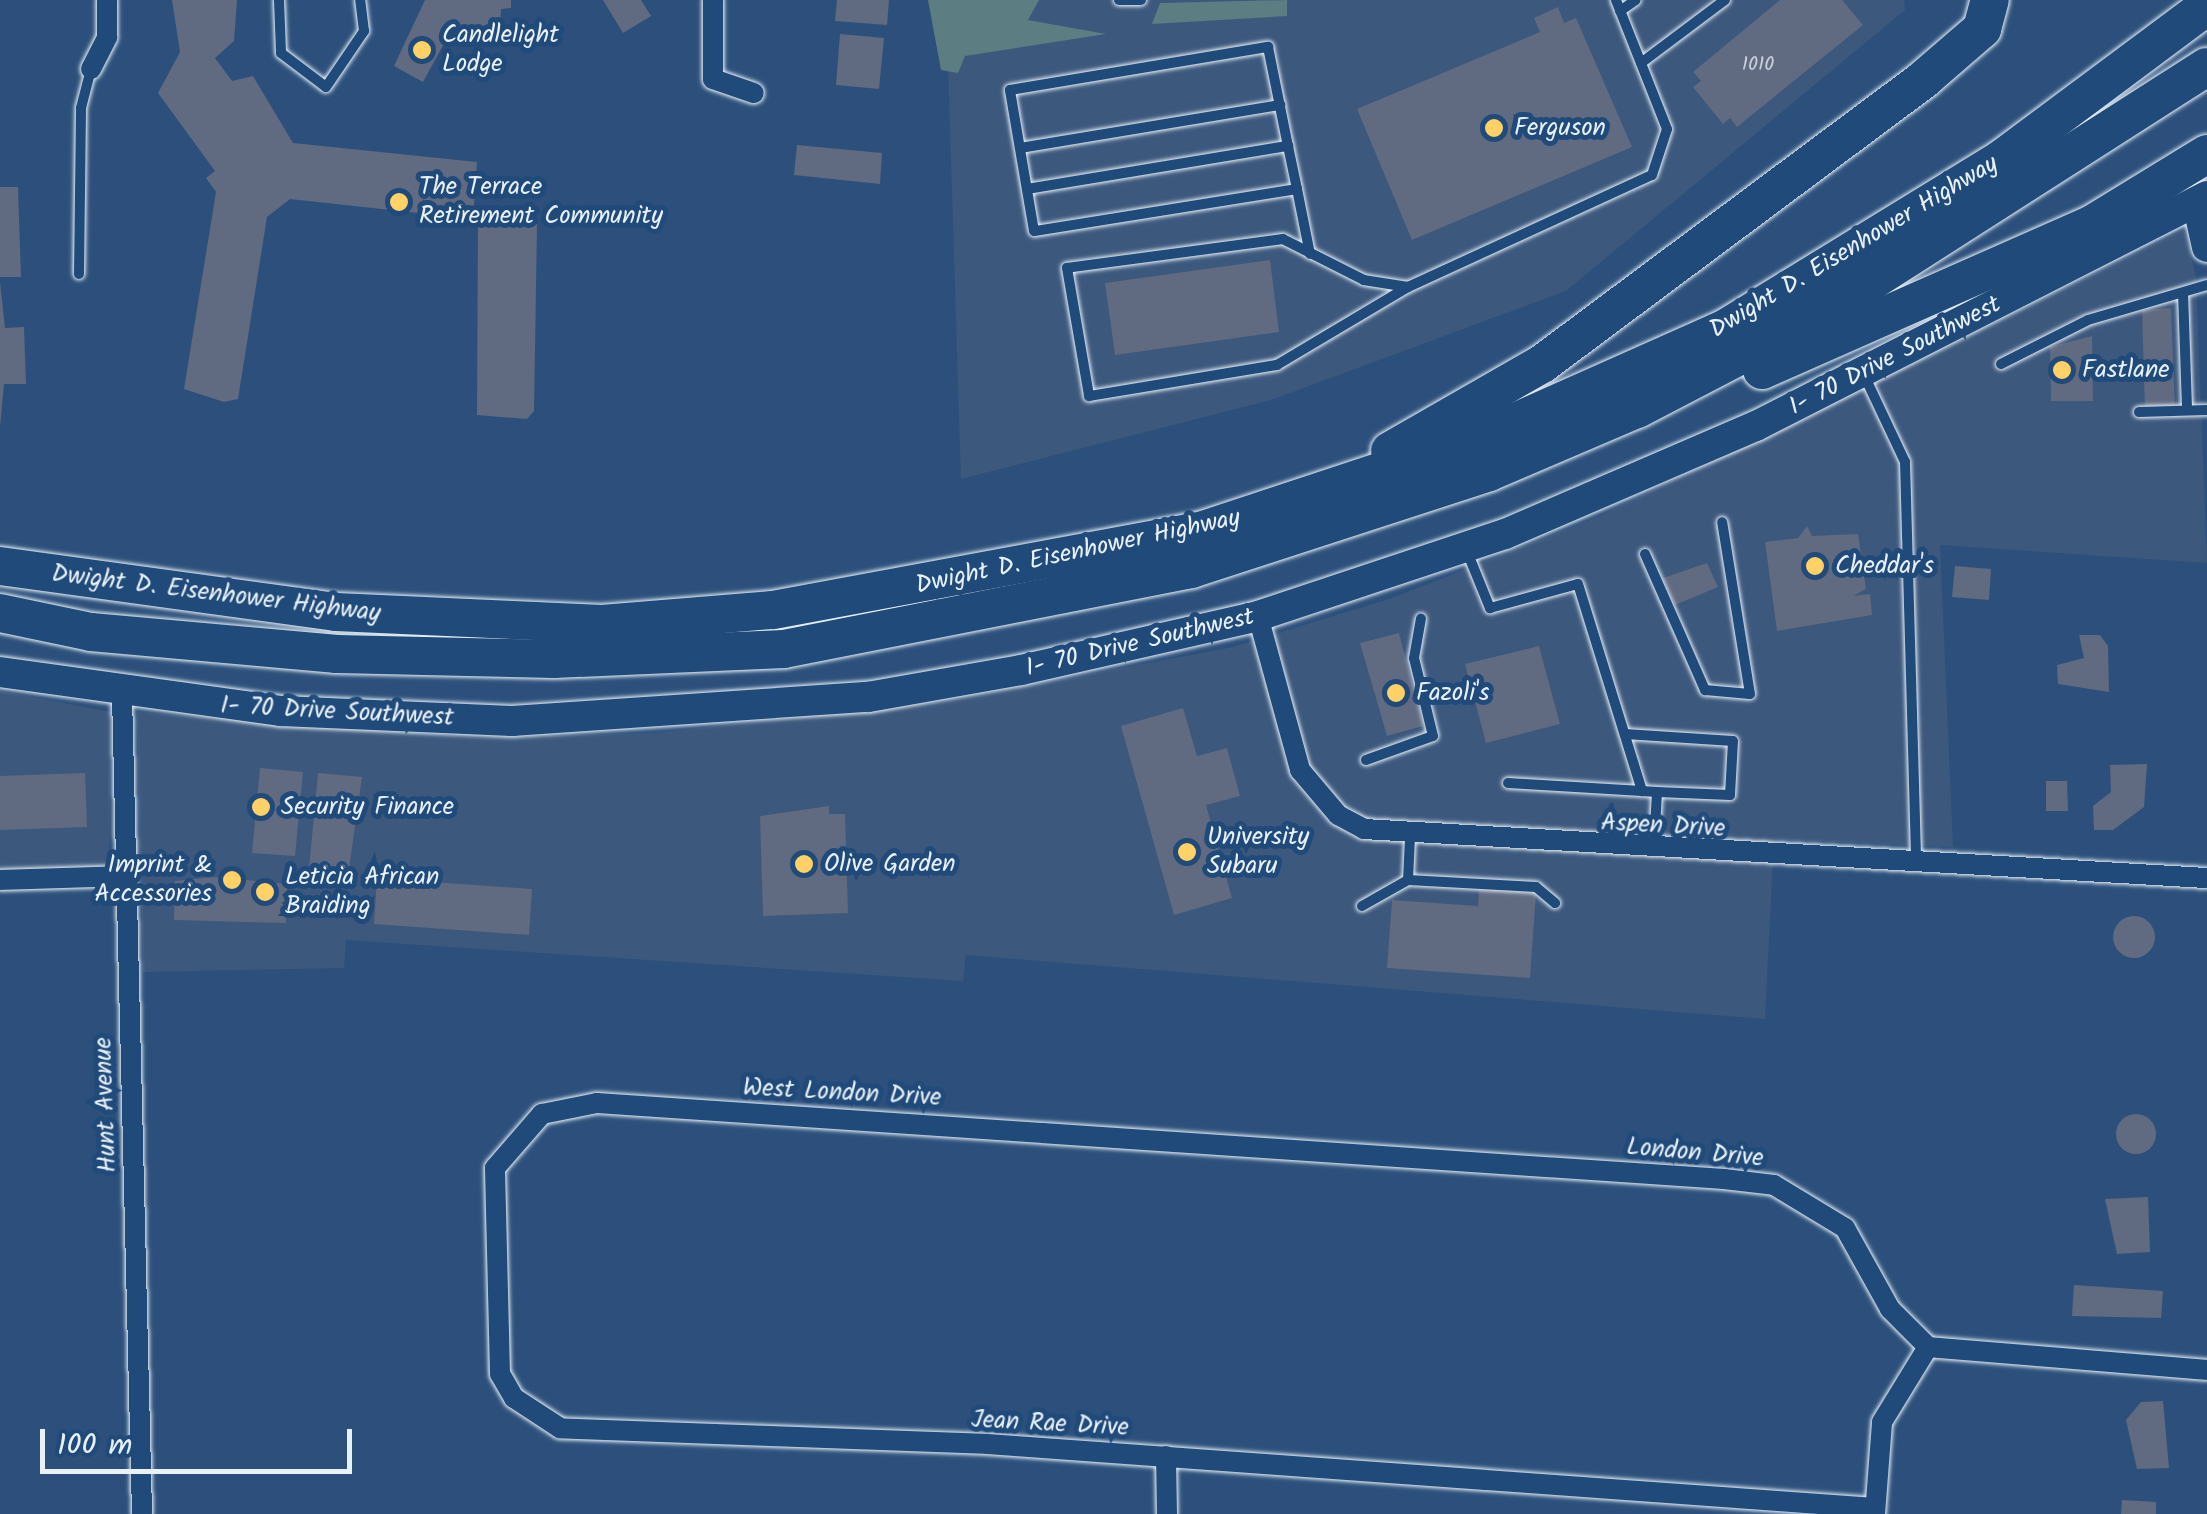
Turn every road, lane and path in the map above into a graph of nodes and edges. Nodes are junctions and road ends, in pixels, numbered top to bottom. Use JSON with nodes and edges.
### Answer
{"nodes":[{"id":1,"x":106,"y":0,"type":"edge"},
{"id":2,"x":280,"y":0,"type":"edge"},
{"id":3,"x":360,"y":0,"type":"edge"},
{"id":4,"x":712,"y":0,"type":"edge"},
{"id":5,"x":1119,"y":0,"type":"edge"},
{"id":6,"x":1141,"y":0,"type":"edge"},
{"id":7,"x":1636,"y":0,"type":"edge"},
{"id":8,"x":1725,"y":0,"type":"edge"},
{"id":9,"x":1990,"y":0,"type":"edge"},
{"id":10,"x":1618,"y":5,"type":"edge"},
{"id":11,"x":2207,"y":6,"type":"edge"},
{"id":12,"x":1641,"y":63,"type":"junction"},
{"id":13,"x":2207,"y":67,"type":"edge"},
{"id":14,"x":91,"y":69,"type":"joint"},
{"id":15,"x":754,"y":93,"type":"dead end"},
{"id":16,"x":1280,"y":105,"type":"junction"},
{"id":17,"x":1288,"y":146,"type":"junction"},
{"id":18,"x":1020,"y":148,"type":"junction"},
{"id":19,"x":2207,"y":154,"type":"edge"},
{"id":20,"x":1028,"y":189,"type":"junction"},
{"id":21,"x":1297,"y":189,"type":"junction"},
{"id":22,"x":2202,"y":199,"type":"edge"},
{"id":23,"x":2207,"y":247,"type":"edge"},
{"id":24,"x":1310,"y":254,"type":"junction"},
{"id":25,"x":79,"y":274,"type":"dead end"},
{"id":26,"x":2207,"y":285,"type":"edge"},
{"id":27,"x":1408,"y":287,"type":"junction"},
{"id":28,"x":2183,"y":293,"type":"junction"},
{"id":29,"x":2001,"y":364,"type":"dead end"},
{"id":30,"x":1862,"y":372,"type":"junction"},
{"id":31,"x":1637,"y":409,"type":"junction"},
{"id":32,"x":2188,"y":410,"type":"junction"},
{"id":33,"x":2207,"y":410,"type":"edge"},
{"id":34,"x":2139,"y":412,"type":"dead end"},
{"id":35,"x":1319,"y":492,"type":"junction"},
{"id":36,"x":1722,"y":522,"type":"dead end"},
{"id":37,"x":1466,"y":548,"type":"junction"},
{"id":38,"x":1646,"y":554,"type":"dead end"},
{"id":39,"x":0,"y":566,"type":"edge"},
{"id":40,"x":0,"y":613,"type":"edge"},
{"id":41,"x":1258,"y":616,"type":"junction"},
{"id":42,"x":1421,"y":619,"type":"dead end"},
{"id":43,"x":0,"y":672,"type":"edge"},
{"id":44,"x":122,"y":696,"type":"junction"},
{"id":45,"x":1625,"y":734,"type":"junction"},
{"id":46,"x":1366,"y":760,"type":"dead end"},
{"id":47,"x":1508,"y":783,"type":"dead end"},
{"id":48,"x":1642,"y":790,"type":"junction"},
{"id":49,"x":1657,"y":792,"type":"junction"},
{"id":50,"x":1410,"y":837,"type":"junction"},
{"id":51,"x":1654,"y":850,"type":"junction"},
{"id":52,"x":1916,"y":865,"type":"junction"},
{"id":53,"x":125,"y":876,"type":"junction"},
{"id":54,"x":2207,"y":878,"type":"edge"},
{"id":55,"x":0,"y":880,"type":"edge"},
{"id":56,"x":1408,"y":880,"type":"junction"},
{"id":57,"x":1556,"y":903,"type":"dead end"},
{"id":58,"x":1362,"y":906,"type":"dead end"},
{"id":59,"x":522,"y":1127,"type":"joint"},
{"id":60,"x":1163,"y":1137,"type":"joint"},
{"id":61,"x":1928,"y":1347,"type":"junction"},
{"id":62,"x":2207,"y":1370,"type":"edge"},
{"id":63,"x":1166,"y":1456,"type":"junction"},
{"id":64,"x":1875,"y":1511,"type":"edge"},
{"id":65,"x":142,"y":1514,"type":"edge"},
{"id":66,"x":1167,"y":1514,"type":"edge"}],
"edges":[{"from":1,"to":14,"type":"street"},
{"from":2,"to":3,"type":"lane"},
{"from":4,"to":15,"type":"street"},
{"from":5,"to":6,"type":"lane"},
{"from":7,"to":10,"type":"lane"},
{"from":8,"to":12,"type":"lane"},
{"from":9,"to":35,"type":"highway"},
{"from":10,"to":12,"type":"lane"},
{"from":11,"to":35,"type":"highway","name":"Dwight D. Eisenhower Highway"},
{"from":12,"to":27,"type":"lane"},
{"from":13,"to":31,"type":"highway","name":"Dwight D. Eisenhower Highway"},
{"from":14,"to":25,"type":"lane"},
{"from":16,"to":17,"type":"lane"},
{"from":16,"to":18,"type":"lane"},
{"from":16,"to":18,"type":"lane"},
{"from":17,"to":20,"type":"lane"},
{"from":17,"to":21,"type":"lane"},
{"from":18,"to":20,"type":"lane"},
{"from":19,"to":31,"type":"highway"},
{"from":20,"to":21,"type":"lane"},
{"from":21,"to":24,"type":"lane"},
{"from":22,"to":23,"type":"street"},
{"from":22,"to":30,"type":"street","name":"I- 70 Drive Southwest"},
{"from":24,"to":27,"type":"lane"},
{"from":24,"to":27,"type":"lane"},
{"from":26,"to":28,"type":"lane"},
{"from":28,"to":29,"type":"lane"},
{"from":28,"to":32,"type":"lane"},
{"from":30,"to":37,"type":"street","name":"I- 70 Drive Southwest"},
{"from":30,"to":52,"type":"lane"},
{"from":31,"to":40,"type":"highway","name":"Dwight D. Eisenhower Highway"},
{"from":32,"to":33,"type":"lane"},
{"from":32,"to":34,"type":"lane"},
{"from":35,"to":39,"type":"highway","name":"Dwight D. Eisenhower Highway"},
{"from":36,"to":38,"type":"lane"},
{"from":37,"to":41,"type":"street","name":"I- 70 Drive Southwest"},
{"from":37,"to":45,"type":"lane"},
{"from":41,"to":44,"type":"street","name":"I- 70 Drive Southwest"},
{"from":41,"to":50,"type":"street","name":"Aspen Drive"},
{"from":42,"to":46,"type":"lane"},
{"from":43,"to":44,"type":"street","name":"I- 70 Drive Southwest"},
{"from":44,"to":53,"type":"street","name":"Hunt Avenue"},
{"from":45,"to":48,"type":"lane"},
{"from":45,"to":49,"type":"lane"},
{"from":47,"to":48,"type":"lane"},
{"from":48,"to":49,"type":"lane"},
{"from":49,"to":51,"type":"lane"},
{"from":50,"to":51,"type":"street","name":"Aspen Drive"},
{"from":50,"to":56,"type":"lane"},
{"from":51,"to":52,"type":"street","name":"Aspen Drive"},
{"from":52,"to":54,"type":"street","name":"Aspen Drive"},
{"from":53,"to":55,"type":"street"},
{"from":53,"to":65,"type":"street","name":"Hunt Avenue"},
{"from":56,"to":57,"type":"lane"},
{"from":56,"to":58,"type":"lane"},
{"from":59,"to":60,"type":"street","name":"West London Drive"},
{"from":59,"to":63,"type":"street","name":"Jean Rae Drive"},
{"from":60,"to":61,"type":"street","name":"London Drive"},
{"from":61,"to":62,"type":"street"},
{"from":61,"to":64,"type":"street"},
{"from":63,"to":64,"type":"street","name":"Jean Rae Drive"},
{"from":63,"to":66,"type":"street"}]}
